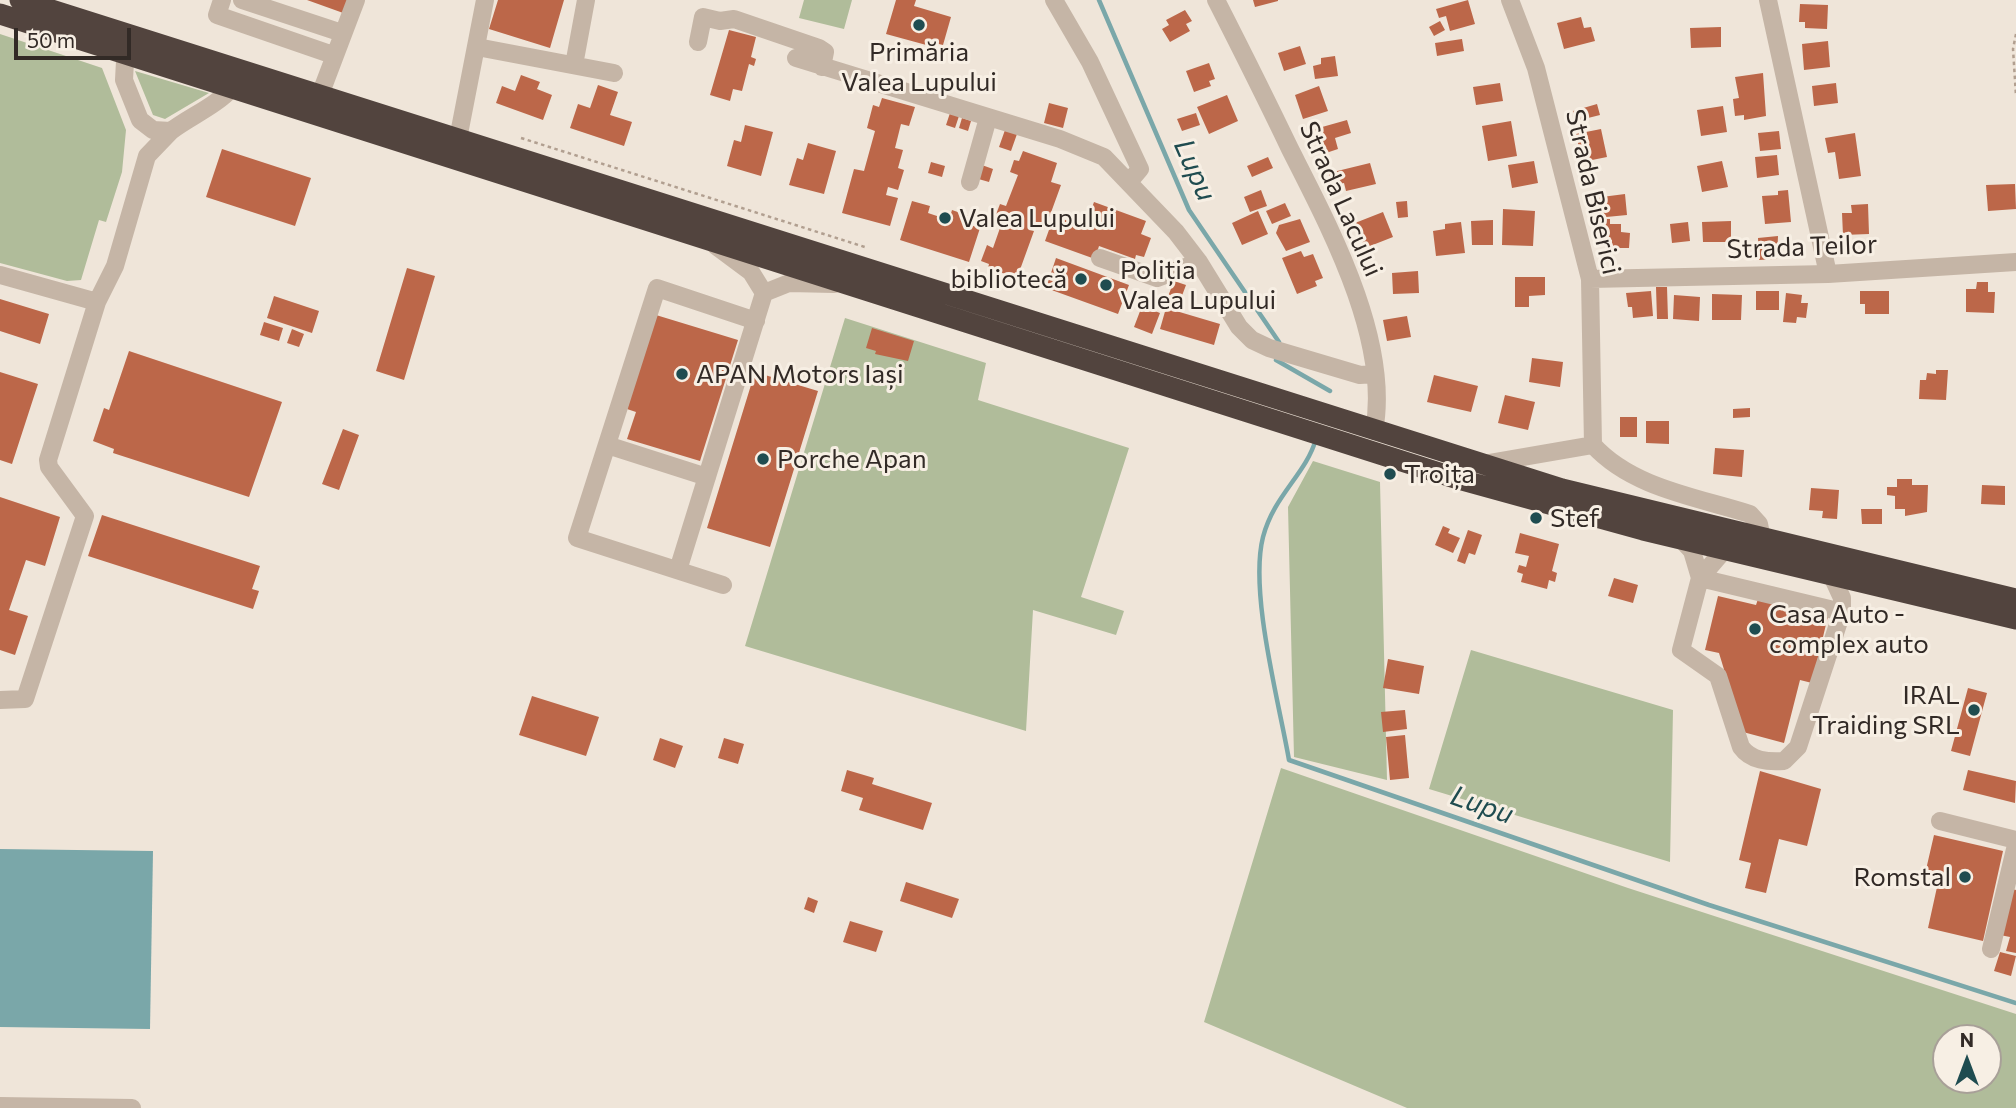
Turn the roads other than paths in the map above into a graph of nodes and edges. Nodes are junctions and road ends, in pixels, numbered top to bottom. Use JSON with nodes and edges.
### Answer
{"nodes":[{"id":1,"x":222,"y":0,"type":"edge"},
{"id":2,"x":242,"y":0,"type":"edge"},
{"id":3,"x":356,"y":0,"type":"edge"},
{"id":4,"x":485,"y":0,"type":"edge"},
{"id":5,"x":586,"y":0,"type":"edge"},
{"id":6,"x":1054,"y":0,"type":"edge"},
{"id":7,"x":1216,"y":0,"type":"edge"},
{"id":8,"x":1510,"y":0,"type":"edge"},
{"id":9,"x":1768,"y":0,"type":"edge"},
{"id":10,"x":32,"y":2,"type":"edge"},
{"id":11,"x":0,"y":14,"type":"edge"},
{"id":12,"x":342,"y":33,"type":"junction"},
{"id":13,"x":698,"y":42,"type":"dead end"},
{"id":14,"x":477,"y":47,"type":"junction"},
{"id":15,"x":130,"y":54,"type":"junction"},
{"id":16,"x":333,"y":55,"type":"junction"},
{"id":17,"x":796,"y":58,"type":"dead end"},
{"id":18,"x":218,"y":61,"type":"junction"},
{"id":19,"x":573,"y":65,"type":"junction"},
{"id":20,"x":822,"y":67,"type":"junction"},
{"id":21,"x":614,"y":73,"type":"dead end"},
{"id":22,"x":233,"y":87,"type":"junction"},
{"id":23,"x":320,"y":95,"type":"junction"},
{"id":24,"x":988,"y":118,"type":"junction"},
{"id":25,"x":140,"y":120,"type":"junction"},
{"id":26,"x":171,"y":131,"type":"junction"},
{"id":27,"x":458,"y":139,"type":"junction"},
{"id":28,"x":147,"y":156,"type":"junction"},
{"id":29,"x":970,"y":182,"type":"dead end"},
{"id":30,"x":1129,"y":182,"type":"junction"},
{"id":31,"x":705,"y":237,"type":"junction"},
{"id":32,"x":1100,"y":258,"type":"dead end"},
{"id":33,"x":1199,"y":262,"type":"junction"},
{"id":34,"x":2016,"y":262,"type":"edge"},
{"id":35,"x":1828,"y":274,"type":"junction"},
{"id":36,"x":0,"y":275,"type":"edge"},
{"id":37,"x":1590,"y":279,"type":"junction"},
{"id":38,"x":847,"y":284,"type":"junction"},
{"id":39,"x":764,"y":293,"type":"junction"},
{"id":40,"x":97,"y":302,"type":"junction"},
{"id":41,"x":756,"y":321,"type":"junction"},
{"id":42,"x":1375,"y":374,"type":"junction"},
{"id":43,"x":1294,"y":416,"type":"junction"},
{"id":44,"x":1332,"y":428,"type":"junction"},
{"id":45,"x":1374,"y":431,"type":"junction"},
{"id":46,"x":607,"y":445,"type":"junction"},
{"id":47,"x":1593,"y":445,"type":"junction"},
{"id":48,"x":1480,"y":465,"type":"junction"},
{"id":49,"x":707,"y":477,"type":"junction"},
{"id":50,"x":1681,"y":539,"type":"junction"},
{"id":51,"x":1762,"y":539,"type":"junction"},
{"id":52,"x":1725,"y":549,"type":"junction"},
{"id":53,"x":678,"y":570,"type":"junction"},
{"id":54,"x":1831,"y":574,"type":"junction"},
{"id":55,"x":1700,"y":578,"type":"junction"},
{"id":56,"x":1869,"y":583,"type":"junction"},
{"id":57,"x":723,"y":585,"type":"dead end"},
{"id":58,"x":2016,"y":599,"type":"edge"},
{"id":59,"x":1842,"y":611,"type":"junction"},
{"id":60,"x":2016,"y":619,"type":"edge"},
{"id":61,"x":0,"y":700,"type":"edge"},
{"id":62,"x":1940,"y":821,"type":"dead end"},
{"id":63,"x":2016,"y":839,"type":"edge"},
{"id":64,"x":2016,"y":845,"type":"edge"},
{"id":65,"x":1991,"y":949,"type":"dead end"},
{"id":66,"x":0,"y":1106,"type":"edge"},
{"id":67,"x":132,"y":1108,"type":"edge"}],
"edges":[{"from":1,"to":16,"type":"street"},
{"from":2,"to":12,"type":"street"},
{"from":3,"to":12,"type":"street"},
{"from":4,"to":14,"type":"street"},
{"from":5,"to":19,"type":"street"},
{"from":6,"to":30,"type":"street"},
{"from":7,"to":42,"type":"street","name":"Strada Lacului"},
{"from":8,"to":37,"type":"street","name":"Strada Biserici"},
{"from":9,"to":35,"type":"street"},
{"from":10,"to":18,"type":"highway"},
{"from":11,"to":15,"type":"highway"},
{"from":12,"to":16,"type":"street"},
{"from":13,"to":20,"type":"street"},
{"from":14,"to":19,"type":"street"},
{"from":14,"to":27,"type":"street"},
{"from":15,"to":18,"type":"street"},
{"from":15,"to":22,"type":"highway"},
{"from":15,"to":25,"type":"street"},
{"from":16,"to":23,"type":"street"},
{"from":17,"to":20,"type":"street"},
{"from":18,"to":23,"type":"highway"},
{"from":19,"to":21,"type":"street"},
{"from":20,"to":24,"type":"street"},
{"from":22,"to":26,"type":"street"},
{"from":22,"to":31,"type":"highway"},
{"from":23,"to":27,"type":"highway"},
{"from":24,"to":29,"type":"street"},
{"from":24,"to":30,"type":"street"},
{"from":25,"to":26,"type":"street"},
{"from":25,"to":28,"type":"street"},
{"from":26,"to":28,"type":"street"},
{"from":27,"to":43,"type":"highway"},
{"from":28,"to":40,"type":"street"},
{"from":30,"to":33,"type":"street"},
{"from":31,"to":38,"type":"highway"},
{"from":31,"to":39,"type":"street"},
{"from":32,"to":33,"type":"street"},
{"from":33,"to":42,"type":"street"},
{"from":34,"to":35,"type":"street","name":"Strada Teilor"},
{"from":35,"to":37,"type":"street","name":"Strada Teilor"},
{"from":36,"to":40,"type":"street"},
{"from":37,"to":47,"type":"street","name":"Strada Biserici"},
{"from":38,"to":39,"type":"street"},
{"from":38,"to":43,"type":"highway"},
{"from":39,"to":41,"type":"street"},
{"from":40,"to":61,"type":"street"},
{"from":41,"to":46,"type":"street"},
{"from":41,"to":49,"type":"street"},
{"from":42,"to":45,"type":"street","name":"Strada Lacului"},
{"from":43,"to":44,"type":"highway"},
{"from":44,"to":45,"type":"highway"},
{"from":44,"to":50,"type":"highway"},
{"from":45,"to":48,"type":"highway"},
{"from":46,"to":49,"type":"street"},
{"from":46,"to":53,"type":"street"},
{"from":47,"to":48,"type":"street"},
{"from":47,"to":51,"type":"street"},
{"from":48,"to":51,"type":"highway"},
{"from":49,"to":53,"type":"street"},
{"from":50,"to":52,"type":"highway"},
{"from":50,"to":55,"type":"street"},
{"from":51,"to":58,"type":"highway"},
{"from":52,"to":54,"type":"highway"},
{"from":52,"to":55,"type":"street"},
{"from":53,"to":57,"type":"street"},
{"from":54,"to":56,"type":"highway"},
{"from":54,"to":59,"type":"street"},
{"from":55,"to":59,"type":"street"},
{"from":55,"to":59,"type":"street"},
{"from":56,"to":59,"type":"street"},
{"from":56,"to":60,"type":"highway"},
{"from":62,"to":63,"type":"street"},
{"from":64,"to":65,"type":"street"},
{"from":66,"to":67,"type":"street"}]}
